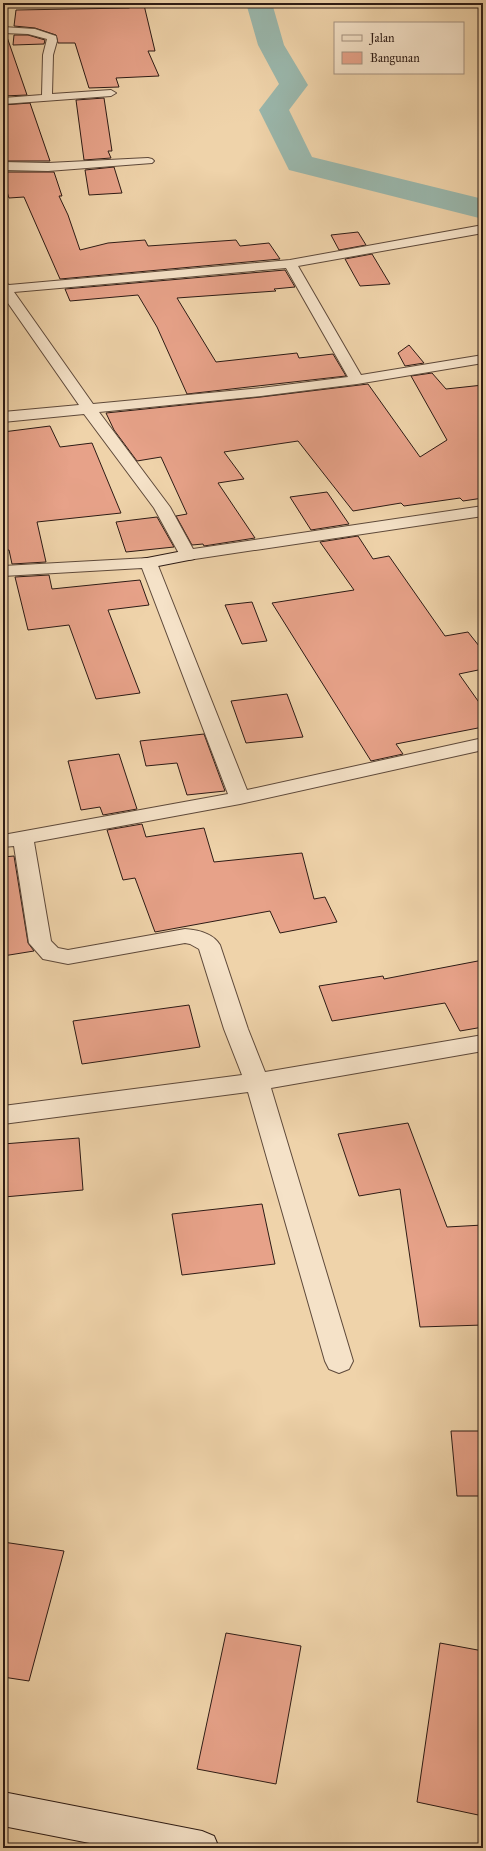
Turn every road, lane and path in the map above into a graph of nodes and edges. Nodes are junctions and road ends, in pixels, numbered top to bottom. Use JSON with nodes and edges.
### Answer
{"nodes":[{"id":1,"x":84,"y":3,"type":"edge"},
{"id":2,"x":3,"y":4,"type":"edge"},
{"id":3,"x":129,"y":4,"type":"edge"},
{"id":4,"x":3,"y":30,"type":"edge"},
{"id":5,"x":111,"y":93,"type":"dead end"},
{"id":6,"x":47,"y":98,"type":"junction"},
{"id":7,"x":3,"y":101,"type":"edge"},
{"id":8,"x":148,"y":161,"type":"dead end"},
{"id":9,"x":3,"y":166,"type":"edge"},
{"id":10,"x":483,"y":228,"type":"edge"},
{"id":11,"x":290,"y":264,"type":"junction"},
{"id":12,"x":5,"y":288,"type":"edge"},
{"id":13,"x":9,"y":305,"type":"edge"},
{"id":14,"x":483,"y":359,"type":"edge"},
{"id":15,"x":356,"y":380,"type":"junction"},
{"id":16,"x":88,"y":408,"type":"junction"},
{"id":17,"x":3,"y":417,"type":"edge"},
{"id":18,"x":483,"y":512,"type":"edge"},
{"id":19,"x":188,"y":555,"type":"junction"},
{"id":20,"x":148,"y":563,"type":"junction"},
{"id":21,"x":3,"y":571,"type":"edge"},
{"id":22,"x":483,"y":744,"type":"edge"},
{"id":23,"x":240,"y":798,"type":"junction"},
{"id":24,"x":13,"y":840,"type":"edge"},
{"id":25,"x":483,"y":1043,"type":"edge"},
{"id":26,"x":257,"y":1082,"type":"junction"},
{"id":27,"x":3,"y":1115,"type":"edge"},
{"id":28,"x":339,"y":1362,"type":"dead end"},
{"id":29,"x":3,"y":1809,"type":"edge"},
{"id":30,"x":202,"y":1848,"type":"edge"}],
"edges":[{"from":1,"to":2,"type":"street"},
{"from":1,"to":3,"type":"street"},
{"from":4,"to":6,"type":"street"},
{"from":5,"to":6,"type":"street"},
{"from":6,"to":7,"type":"street"},
{"from":8,"to":9,"type":"street"},
{"from":10,"to":11,"type":"street"},
{"from":11,"to":12,"type":"street"},
{"from":11,"to":15,"type":"street"},
{"from":12,"to":13,"type":"street"},
{"from":13,"to":16,"type":"street"},
{"from":14,"to":15,"type":"street"},
{"from":15,"to":16,"type":"street"},
{"from":16,"to":17,"type":"street"},
{"from":16,"to":19,"type":"street"},
{"from":18,"to":19,"type":"street"},
{"from":19,"to":20,"type":"street"},
{"from":20,"to":21,"type":"street"},
{"from":20,"to":23,"type":"street"},
{"from":22,"to":23,"type":"street"},
{"from":23,"to":24,"type":"street"},
{"from":24,"to":26,"type":"street"},
{"from":25,"to":26,"type":"street"},
{"from":26,"to":27,"type":"street"},
{"from":26,"to":28,"type":"street"},
{"from":29,"to":30,"type":"street"}]}
